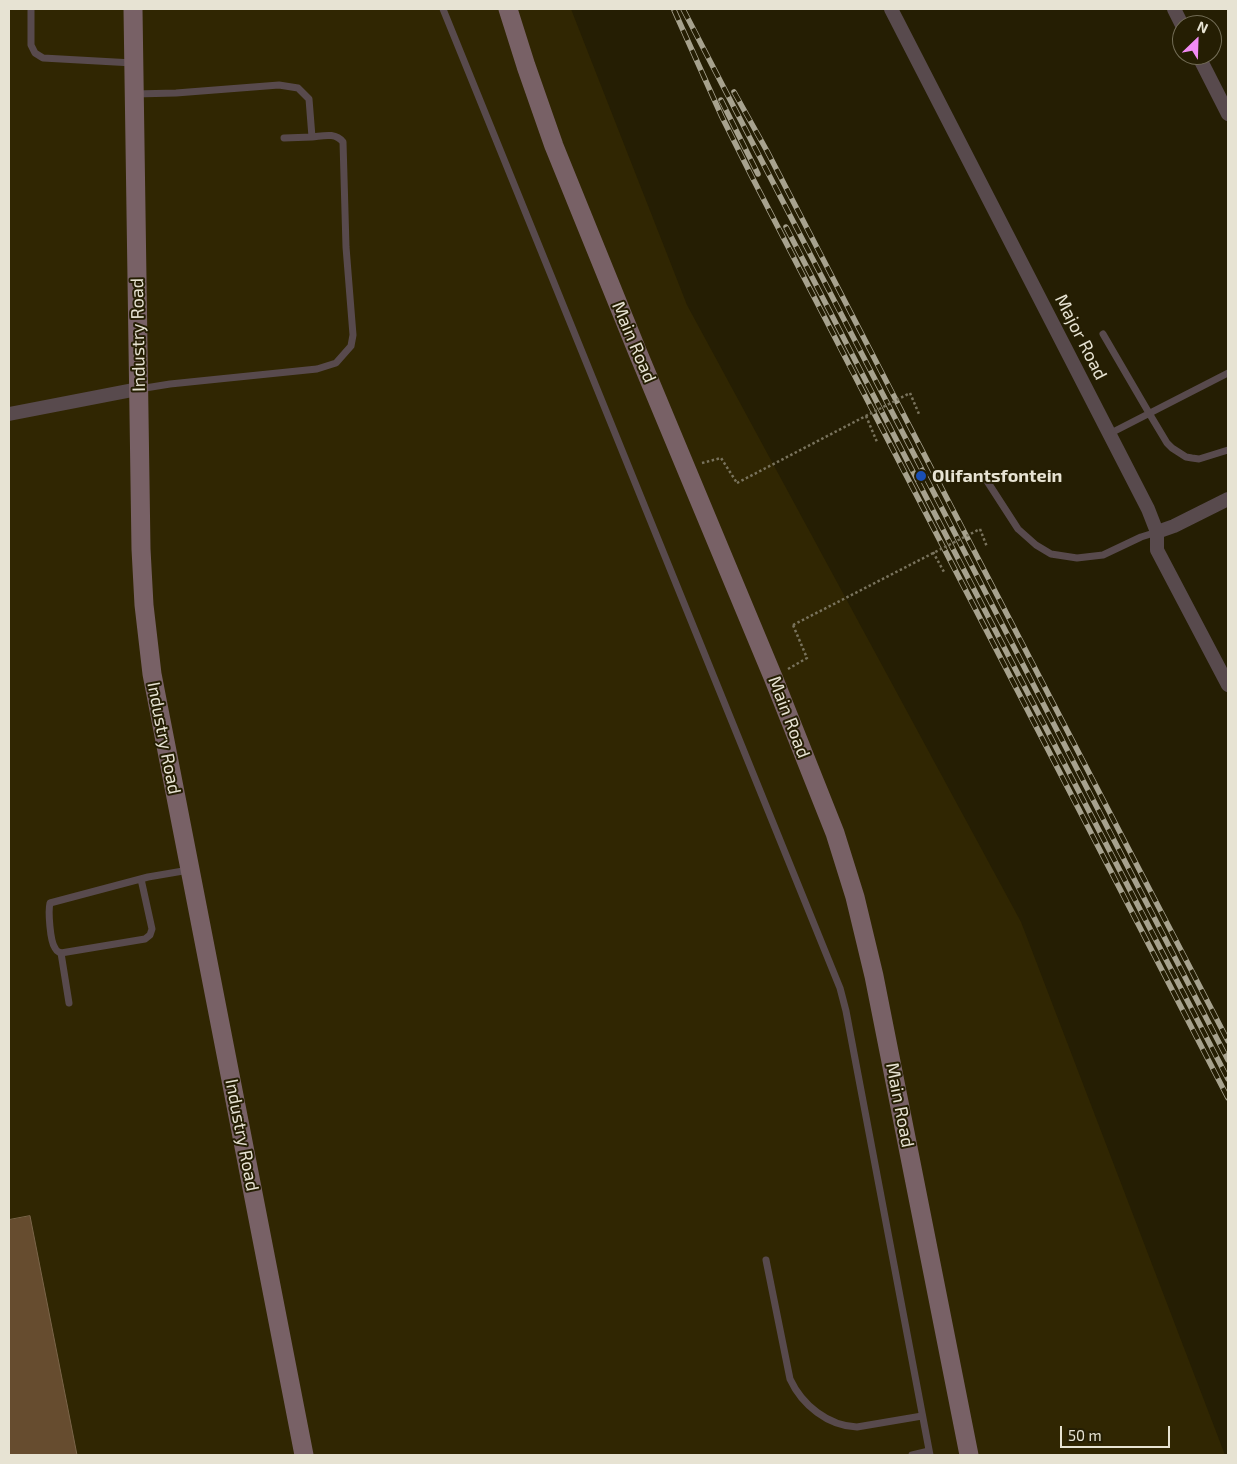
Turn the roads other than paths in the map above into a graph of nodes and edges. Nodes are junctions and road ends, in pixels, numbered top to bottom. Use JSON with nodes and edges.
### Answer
{"nodes":[{"id":1,"x":31,"y":9,"type":"edge"},
{"id":2,"x":133,"y":9,"type":"edge"},
{"id":3,"x":443,"y":9,"type":"edge"},
{"id":4,"x":508,"y":9,"type":"edge"},
{"id":5,"x":891,"y":9,"type":"edge"},
{"id":6,"x":134,"y":63,"type":"junction"},
{"id":7,"x":1203,"y":65,"type":"edge"},
{"id":8,"x":134,"y":94,"type":"junction"},
{"id":9,"x":1228,"y":114,"type":"edge"},
{"id":10,"x":312,"y":137,"type":"junction"},
{"id":11,"x":284,"y":138,"type":"dead end"},
{"id":12,"x":1103,"y":334,"type":"dead end"},
{"id":13,"x":1228,"y":373,"type":"edge"},
{"id":14,"x":138,"y":389,"type":"junction"},
{"id":15,"x":1149,"y":413,"type":"junction"},
{"id":16,"x":9,"y":414,"type":"edge"},
{"id":17,"x":1109,"y":434,"type":"junction"},
{"id":18,"x":1228,"y":450,"type":"edge"},
{"id":19,"x":987,"y":480,"type":"dead end"},
{"id":20,"x":1228,"y":499,"type":"edge"},
{"id":21,"x":1157,"y":532,"type":"junction"},
{"id":22,"x":1228,"y":685,"type":"edge"},
{"id":23,"x":190,"y":870,"type":"junction"},
{"id":24,"x":142,"y":879,"type":"junction"},
{"id":25,"x":61,"y":953,"type":"junction"},
{"id":26,"x":69,"y":1003,"type":"dead end"},
{"id":27,"x":766,"y":1260,"type":"dead end"},
{"id":28,"x":922,"y":1416,"type":"junction"},
{"id":29,"x":929,"y":1453,"type":"edge"},
{"id":30,"x":304,"y":1455,"type":"edge"},
{"id":31,"x":912,"y":1455,"type":"edge"},
{"id":32,"x":970,"y":1455,"type":"edge"}],
"edges":[{"from":1,"to":6,"type":"lane"},
{"from":2,"to":6,"type":"main road","name":"Industry Road"},
{"from":3,"to":28,"type":"lane"},
{"from":4,"to":32,"type":"main road","name":"Main Road"},
{"from":5,"to":17,"type":"street","name":"Major Road"},
{"from":6,"to":8,"type":"main road","name":"Industry Road"},
{"from":7,"to":9,"type":"street"},
{"from":8,"to":10,"type":"lane"},
{"from":8,"to":14,"type":"main road","name":"Industry Road"},
{"from":10,"to":11,"type":"lane"},
{"from":10,"to":14,"type":"lane"},
{"from":12,"to":15,"type":"lane"},
{"from":13,"to":15,"type":"lane"},
{"from":14,"to":16,"type":"street"},
{"from":14,"to":23,"type":"main road","name":"Industry Road"},
{"from":15,"to":17,"type":"lane"},
{"from":15,"to":18,"type":"lane"},
{"from":17,"to":21,"type":"street","name":"Major Road"},
{"from":19,"to":21,"type":"lane"},
{"from":20,"to":21,"type":"street"},
{"from":21,"to":22,"type":"street","name":"Major Road"},
{"from":23,"to":24,"type":"lane"},
{"from":23,"to":30,"type":"main road","name":"Industry Road"},
{"from":24,"to":25,"type":"lane"},
{"from":24,"to":25,"type":"lane"},
{"from":25,"to":26,"type":"lane"},
{"from":27,"to":28,"type":"lane"},
{"from":28,"to":29,"type":"lane"},
{"from":29,"to":31,"type":"lane"}]}
